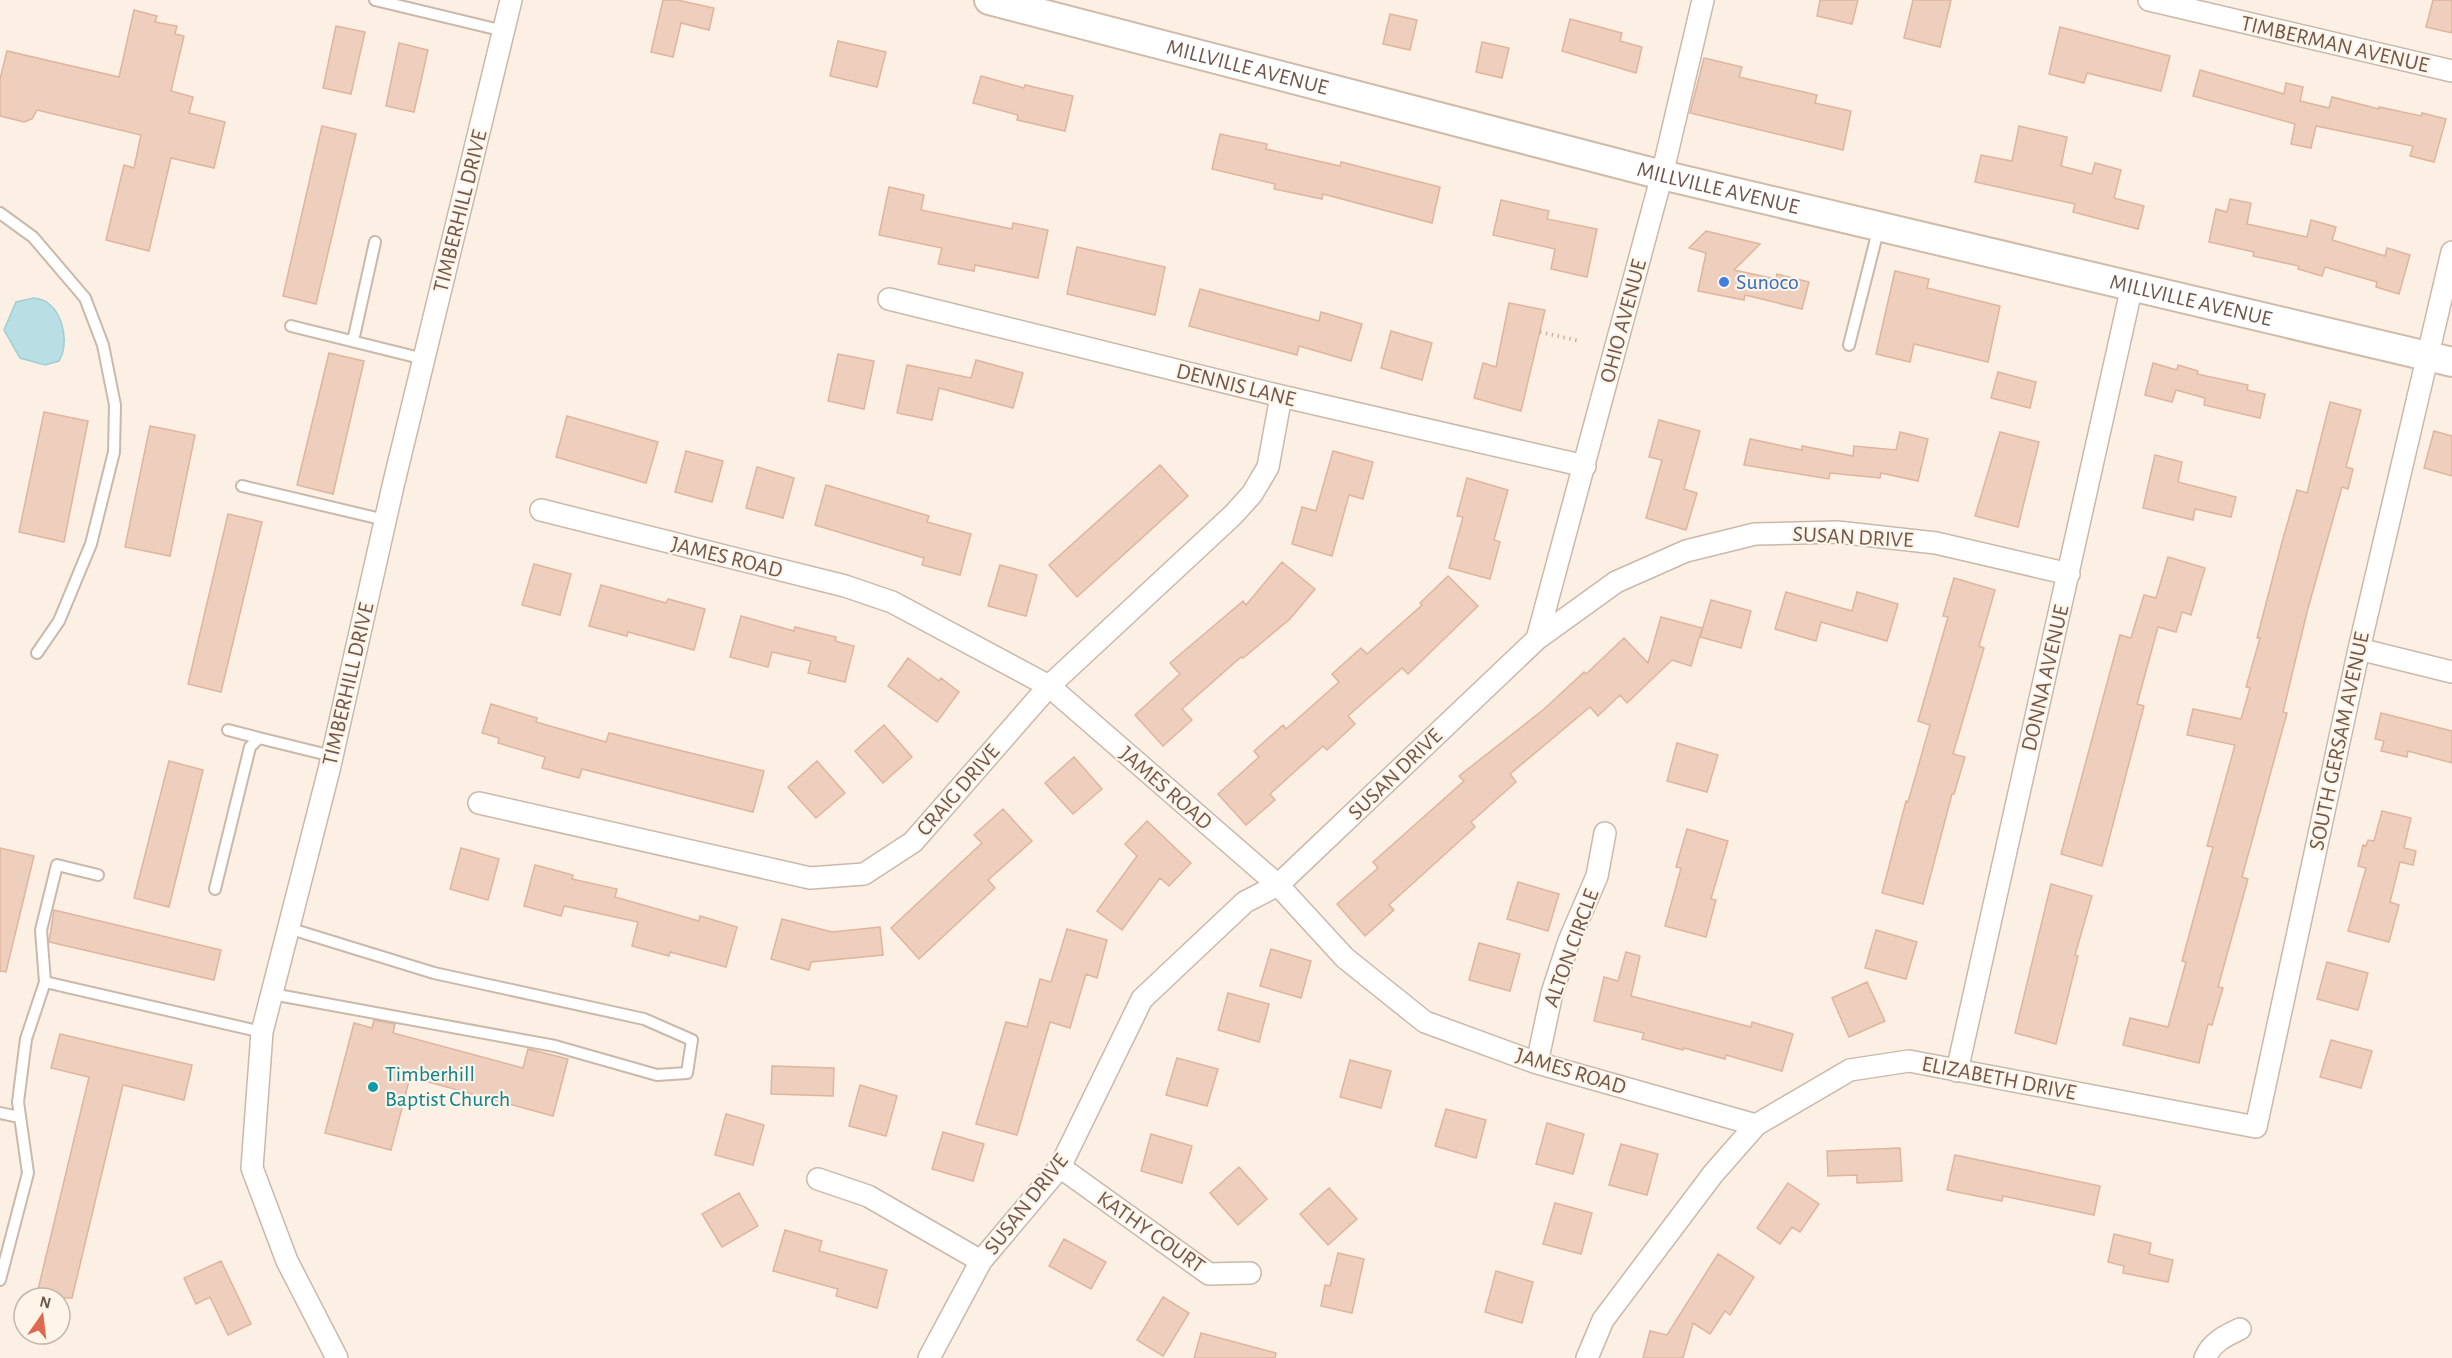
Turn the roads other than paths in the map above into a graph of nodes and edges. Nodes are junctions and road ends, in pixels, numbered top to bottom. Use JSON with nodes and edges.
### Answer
{"nodes":[{"id":1,"x":375,"y":0,"type":"edge"},
{"id":2,"x":511,"y":0,"type":"edge"},
{"id":3,"x":1703,"y":0,"type":"edge"},
{"id":4,"x":2148,"y":0,"type":"edge"},
{"id":5,"x":999,"y":1,"type":"edge"},
{"id":6,"x":504,"y":31,"type":"junction"},
{"id":7,"x":2452,"y":71,"type":"edge"},
{"id":8,"x":1662,"y":175,"type":"junction"},
{"id":9,"x":0,"y":213,"type":"edge"},
{"id":10,"x":1880,"y":226,"type":"junction"},
{"id":11,"x":375,"y":242,"type":"dead end"},
{"id":12,"x":2452,"y":252,"type":"edge"},
{"id":13,"x":2132,"y":286,"type":"junction"},
{"id":14,"x":889,"y":299,"type":"dead end"},
{"id":15,"x":291,"y":326,"type":"dead end"},
{"id":16,"x":353,"y":341,"type":"junction"},
{"id":17,"x":1849,"y":345,"type":"dead end"},
{"id":18,"x":423,"y":359,"type":"junction"},
{"id":19,"x":2440,"y":360,"type":"edge"},
{"id":20,"x":1281,"y":396,"type":"junction"},
{"id":21,"x":1585,"y":466,"type":"junction"},
{"id":22,"x":243,"y":486,"type":"dead end"},
{"id":23,"x":541,"y":510,"type":"dead end"},
{"id":24,"x":385,"y":520,"type":"junction"},
{"id":25,"x":2069,"y":574,"type":"junction"},
{"id":26,"x":1537,"y":639,"type":"junction"},
{"id":27,"x":2359,"y":649,"type":"junction"},
{"id":28,"x":37,"y":654,"type":"dead end"},
{"id":29,"x":2452,"y":672,"type":"edge"},
{"id":30,"x":1049,"y":686,"type":"junction"},
{"id":31,"x":228,"y":730,"type":"dead end"},
{"id":32,"x":259,"y":738,"type":"junction"},
{"id":33,"x":332,"y":756,"type":"junction"},
{"id":34,"x":479,"y":802,"type":"dead end"},
{"id":35,"x":1605,"y":833,"type":"dead end"},
{"id":36,"x":98,"y":875,"type":"dead end"},
{"id":37,"x":1278,"y":885,"type":"junction"},
{"id":38,"x":215,"y":889,"type":"dead end"},
{"id":39,"x":288,"y":928,"type":"junction"},
{"id":40,"x":45,"y":982,"type":"junction"},
{"id":41,"x":272,"y":994,"type":"junction"},
{"id":42,"x":262,"y":1032,"type":"junction"},
{"id":43,"x":1537,"y":1063,"type":"junction"},
{"id":44,"x":1957,"y":1071,"type":"junction"},
{"id":45,"x":0,"y":1113,"type":"edge"},
{"id":46,"x":19,"y":1117,"type":"junction"},
{"id":47,"x":1756,"y":1125,"type":"junction"},
{"id":48,"x":2256,"y":1127,"type":"joint"},
{"id":49,"x":1060,"y":1167,"type":"junction"},
{"id":50,"x":818,"y":1179,"type":"dead end"},
{"id":51,"x":981,"y":1261,"type":"junction"},
{"id":52,"x":1250,"y":1273,"type":"dead end"},
{"id":53,"x":0,"y":1280,"type":"edge"},
{"id":54,"x":2240,"y":1329,"type":"dead end"},
{"id":55,"x":337,"y":1358,"type":"edge"},
{"id":56,"x":929,"y":1358,"type":"edge"},
{"id":57,"x":1587,"y":1358,"type":"edge"},
{"id":58,"x":2205,"y":1358,"type":"edge"}],
"edges":[{"from":1,"to":6,"type":"lane"},
{"from":2,"to":6,"type":"street","name":"TIMBERHILL DRIVE"},
{"from":3,"to":8,"type":"street","name":"OHIO AVENUE"},
{"from":4,"to":7,"type":"street","name":"TIMBERMAN AVENUE"},
{"from":5,"to":8,"type":"main road","name":"MILLVILLE AVENUE"},
{"from":6,"to":18,"type":"street","name":"TIMBERHILL DRIVE"},
{"from":8,"to":10,"type":"main road","name":"MILLVILLE AVENUE"},
{"from":8,"to":21,"type":"street","name":"OHIO AVENUE"},
{"from":9,"to":28,"type":"lane"},
{"from":10,"to":13,"type":"main road","name":"MILLVILLE AVENUE"},
{"from":10,"to":17,"type":"lane"},
{"from":11,"to":16,"type":"lane"},
{"from":12,"to":19,"type":"street","name":"SOUTH GERSAM AVENUE"},
{"from":13,"to":19,"type":"main road","name":"MILLVILLE AVENUE"},
{"from":13,"to":25,"type":"street","name":"DONNA AVENUE"},
{"from":14,"to":20,"type":"street","name":"DENNIS LANE"},
{"from":15,"to":16,"type":"lane"},
{"from":16,"to":18,"type":"lane"},
{"from":18,"to":24,"type":"street","name":"TIMBERHILL DRIVE"},
{"from":19,"to":27,"type":"street","name":"SOUTH GERSAM AVENUE"},
{"from":20,"to":21,"type":"street","name":"DENNIS LANE"},
{"from":20,"to":30,"type":"street","name":"CRAIG DRIVE"},
{"from":21,"to":26,"type":"street","name":"OHIO AVENUE"},
{"from":22,"to":24,"type":"lane"},
{"from":23,"to":30,"type":"street","name":"JAMES ROAD"},
{"from":24,"to":33,"type":"street","name":"TIMBERHILL DRIVE"},
{"from":25,"to":26,"type":"street","name":"SUSAN DRIVE"},
{"from":25,"to":44,"type":"street","name":"DONNA AVENUE"},
{"from":26,"to":37,"type":"street","name":"SUSAN DRIVE"},
{"from":27,"to":29,"type":"street"},
{"from":27,"to":48,"type":"street","name":"SOUTH GERSAM AVENUE"},
{"from":30,"to":34,"type":"street","name":"CRAIG DRIVE"},
{"from":30,"to":37,"type":"street","name":"JAMES ROAD"},
{"from":31,"to":32,"type":"lane"},
{"from":32,"to":33,"type":"lane"},
{"from":32,"to":38,"type":"lane"},
{"from":33,"to":39,"type":"street","name":"TIMBERHILL DRIVE"},
{"from":35,"to":43,"type":"street","name":"ALTON CIRCLE"},
{"from":36,"to":40,"type":"lane"},
{"from":37,"to":43,"type":"street","name":"JAMES ROAD"},
{"from":37,"to":49,"type":"street","name":"SUSAN DRIVE"},
{"from":39,"to":41,"type":"street","name":"TIMBERHILL DRIVE"},
{"from":39,"to":41,"type":"lane"},
{"from":40,"to":42,"type":"lane"},
{"from":40,"to":46,"type":"lane"},
{"from":41,"to":42,"type":"street","name":"TIMBERHILL DRIVE"},
{"from":42,"to":55,"type":"street","name":"TIMBERHILL DRIVE"},
{"from":43,"to":47,"type":"street","name":"JAMES ROAD"},
{"from":44,"to":47,"type":"street","name":"ELIZABETH DRIVE"},
{"from":44,"to":48,"type":"street","name":"ELIZABETH DRIVE"},
{"from":45,"to":46,"type":"lane"},
{"from":46,"to":53,"type":"lane"},
{"from":47,"to":57,"type":"street","name":"ELIZABETH DRIVE"},
{"from":49,"to":51,"type":"street","name":"SUSAN DRIVE"},
{"from":49,"to":52,"type":"street","name":"KATHY COURT"},
{"from":50,"to":51,"type":"street"},
{"from":51,"to":56,"type":"street","name":"SUSAN DRIVE"},
{"from":54,"to":58,"type":"street"}]}
